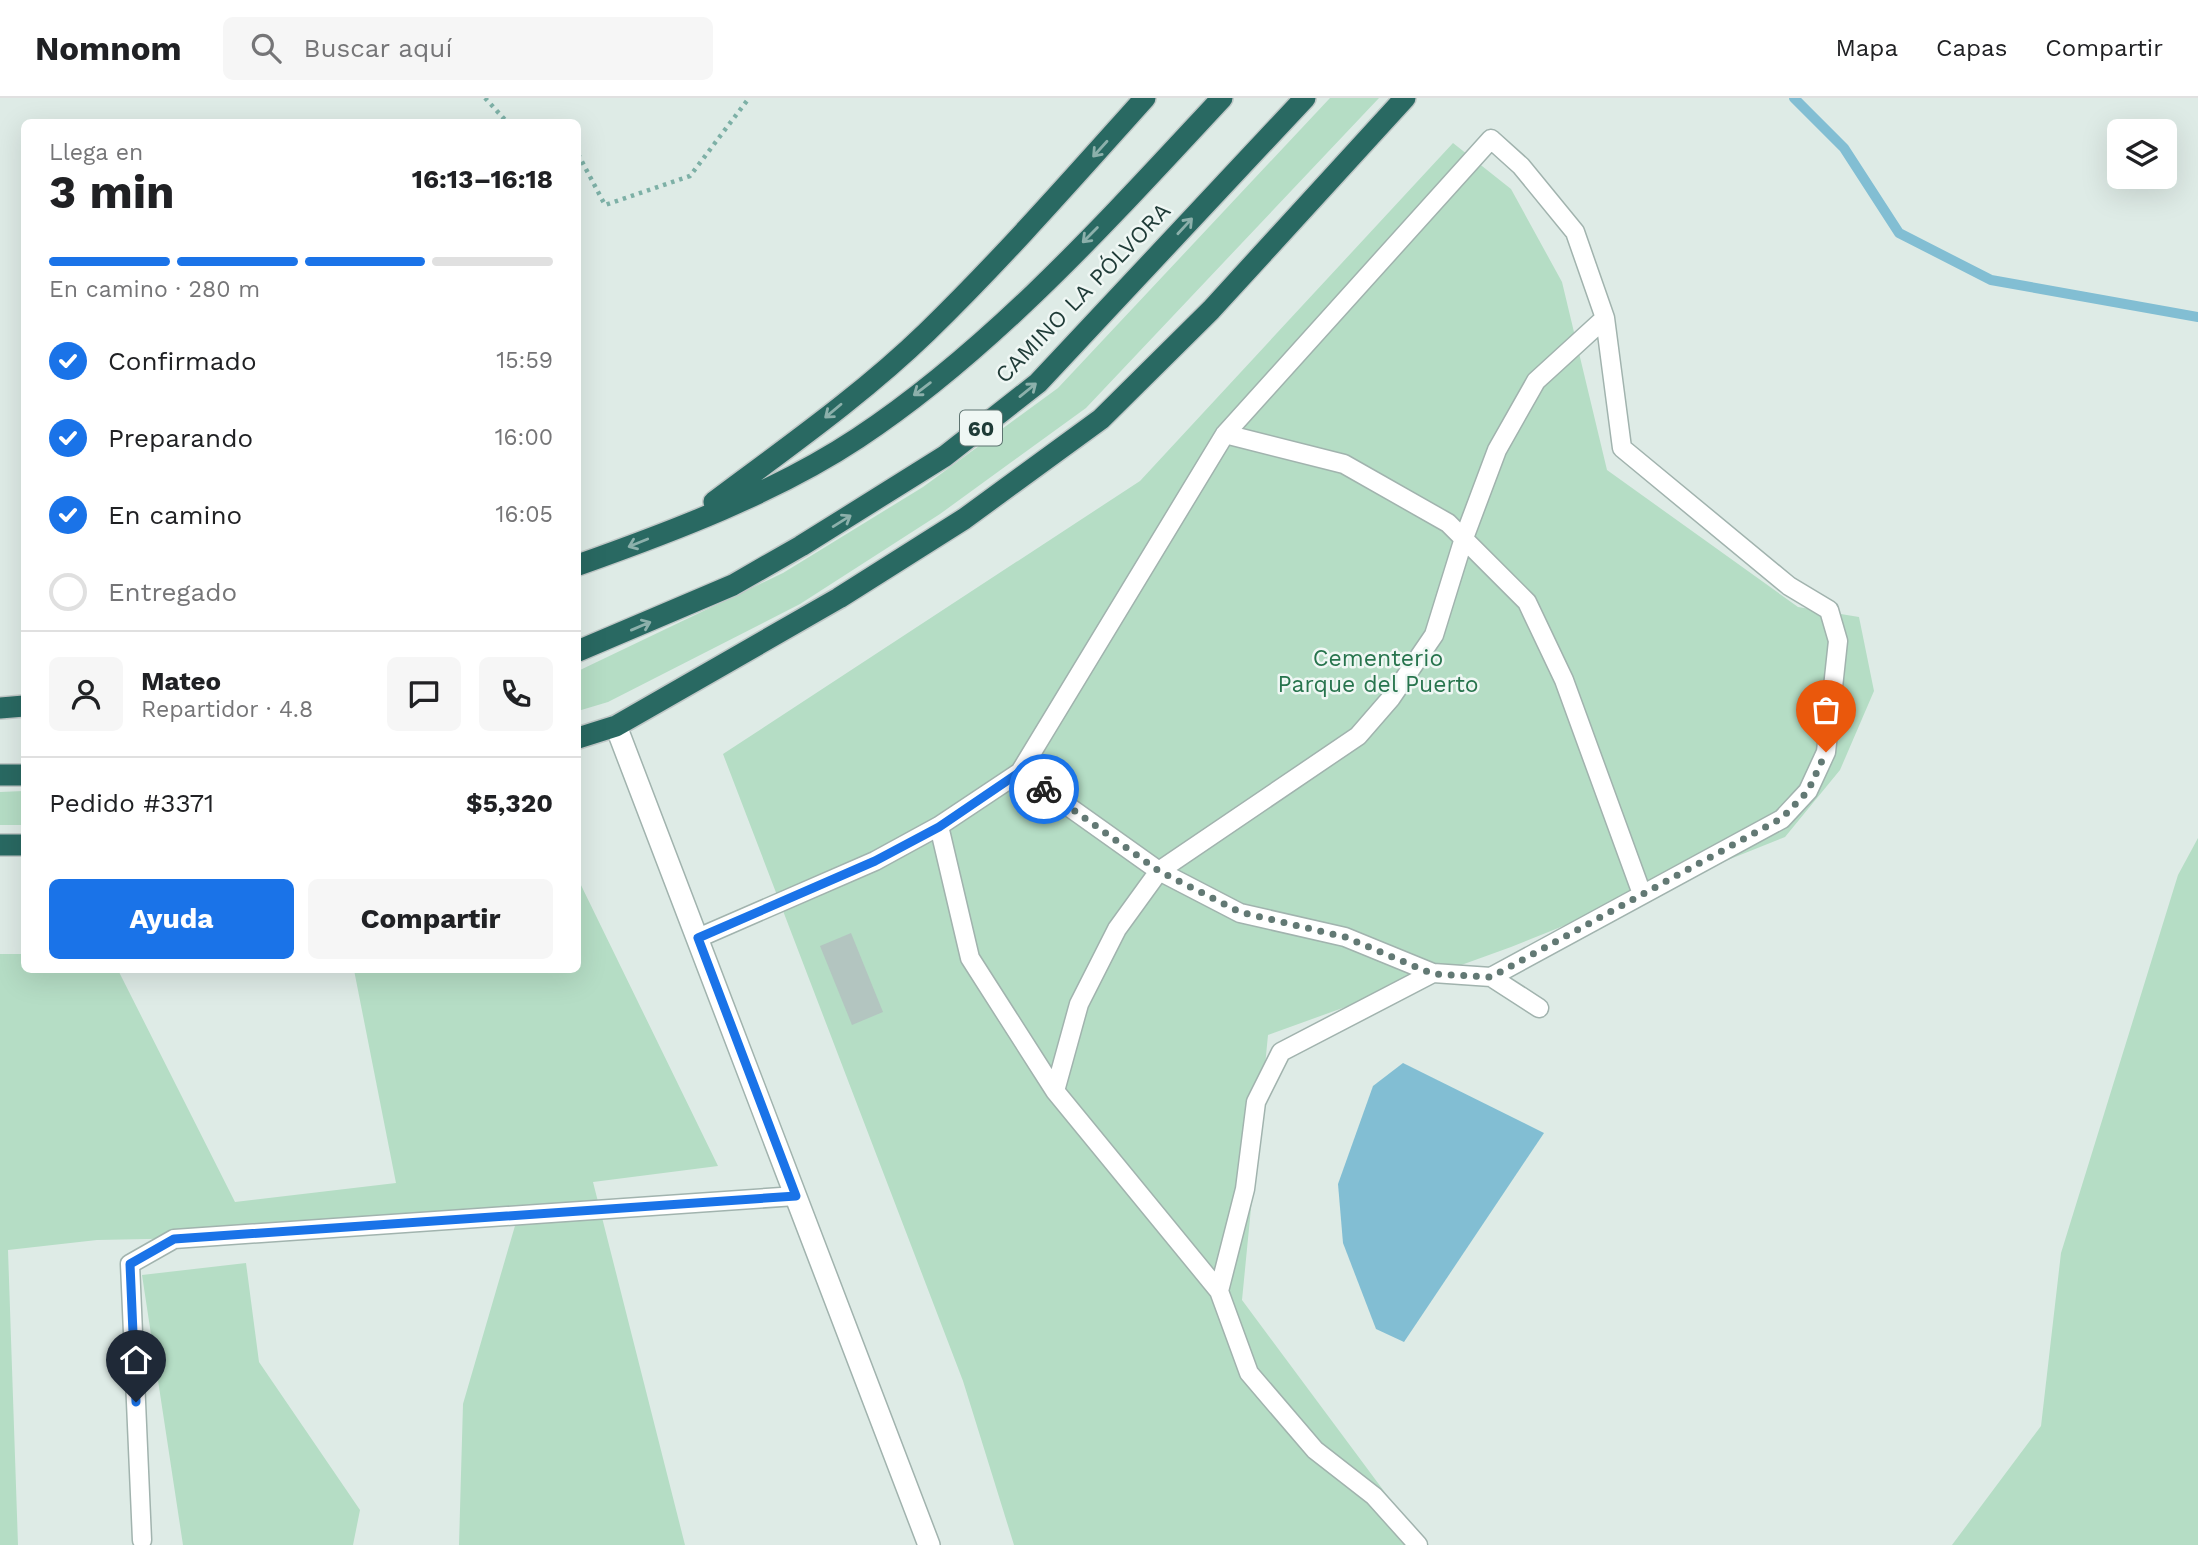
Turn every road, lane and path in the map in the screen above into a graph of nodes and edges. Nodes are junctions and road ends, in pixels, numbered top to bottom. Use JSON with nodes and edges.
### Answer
{"nodes":[{"id":1,"x":485,"y":98,"type":"edge"},
{"id":2,"x":750,"y":98,"type":"edge"},
{"id":3,"x":1145,"y":98,"type":"edge"},
{"id":4,"x":1222,"y":98,"type":"edge"},
{"id":5,"x":1305,"y":98,"type":"edge"},
{"id":6,"x":1405,"y":98,"type":"edge"},
{"id":7,"x":505,"y":119,"type":"edge"},
{"id":8,"x":581,"y":160,"type":"edge"},
{"id":9,"x":1605,"y":318,"type":"junction"},
{"id":10,"x":1225,"y":434,"type":"junction"},
{"id":11,"x":685,"y":524,"type":"junction"},
{"id":12,"x":1464,"y":538,"type":"junction"},
{"id":13,"x":581,"y":564,"type":"edge"},
{"id":14,"x":581,"y":651,"type":"edge"},
{"id":15,"x":21,"y":706,"type":"edge"},
{"id":16,"x":0,"y":708,"type":"edge"},
{"id":17,"x":615,"y":726,"type":"junction"},
{"id":18,"x":581,"y":737,"type":"edge"},
{"id":19,"x":1020,"y":772,"type":"junction"},
{"id":20,"x":0,"y":775,"type":"edge"},
{"id":21,"x":21,"y":775,"type":"edge"},
{"id":22,"x":939,"y":827,"type":"junction"},
{"id":23,"x":0,"y":845,"type":"edge"},
{"id":24,"x":21,"y":845,"type":"edge"},
{"id":25,"x":1159,"y":871,"type":"junction"},
{"id":26,"x":1642,"y":894,"type":"junction"},
{"id":27,"x":698,"y":938,"type":"junction"},
{"id":28,"x":1433,"y":974,"type":"junction"},
{"id":29,"x":1491,"y":977,"type":"junction"},
{"id":30,"x":1539,"y":1008,"type":"dead end"},
{"id":31,"x":1055,"y":1091,"type":"junction"},
{"id":32,"x":796,"y":1196,"type":"junction"},
{"id":33,"x":1219,"y":1291,"type":"junction"},
{"id":34,"x":142,"y":1540,"type":"dead end"},
{"id":35,"x":929,"y":1545,"type":"edge"},
{"id":36,"x":1418,"y":1545,"type":"edge"}],
"edges":[{"from":1,"to":7,"type":"path"},
{"from":2,"to":8,"type":"path"},
{"from":3,"to":11,"type":"highway","one_way":true},
{"from":4,"to":11,"type":"highway","name":"CAMINO LA PÓLVORA","one_way":true},
{"from":14,"to":5,"type":"highway","name":"CAMINO LA PÓLVORA","number":"60","one_way":true},
{"from":6,"to":17,"type":"highway"},
{"from":9,"to":10,"type":"lane"},
{"from":9,"to":12,"type":"lane"},
{"from":9,"to":26,"type":"lane"},
{"from":10,"to":12,"type":"lane"},
{"from":10,"to":19,"type":"lane"},
{"from":11,"to":13,"type":"highway","name":"CAMINO LA PÓLVORA","one_way":true},
{"from":12,"to":25,"type":"lane"},
{"from":12,"to":26,"type":"lane"},
{"from":15,"to":16,"type":"highway"},
{"from":17,"to":18,"type":"highway"},
{"from":17,"to":27,"type":"street"},
{"from":19,"to":22,"type":"lane"},
{"from":19,"to":25,"type":"lane"},
{"from":20,"to":21,"type":"highway"},
{"from":22,"to":27,"type":"lane"},
{"from":22,"to":31,"type":"lane"},
{"from":23,"to":24,"type":"highway"},
{"from":25,"to":28,"type":"lane"},
{"from":25,"to":31,"type":"lane"},
{"from":26,"to":29,"type":"lane"},
{"from":27,"to":32,"type":"street"},
{"from":28,"to":29,"type":"lane"},
{"from":28,"to":33,"type":"lane"},
{"from":29,"to":30,"type":"lane"},
{"from":31,"to":33,"type":"lane"},
{"from":32,"to":34,"type":"lane"},
{"from":32,"to":35,"type":"street"},
{"from":33,"to":36,"type":"lane"}]}
